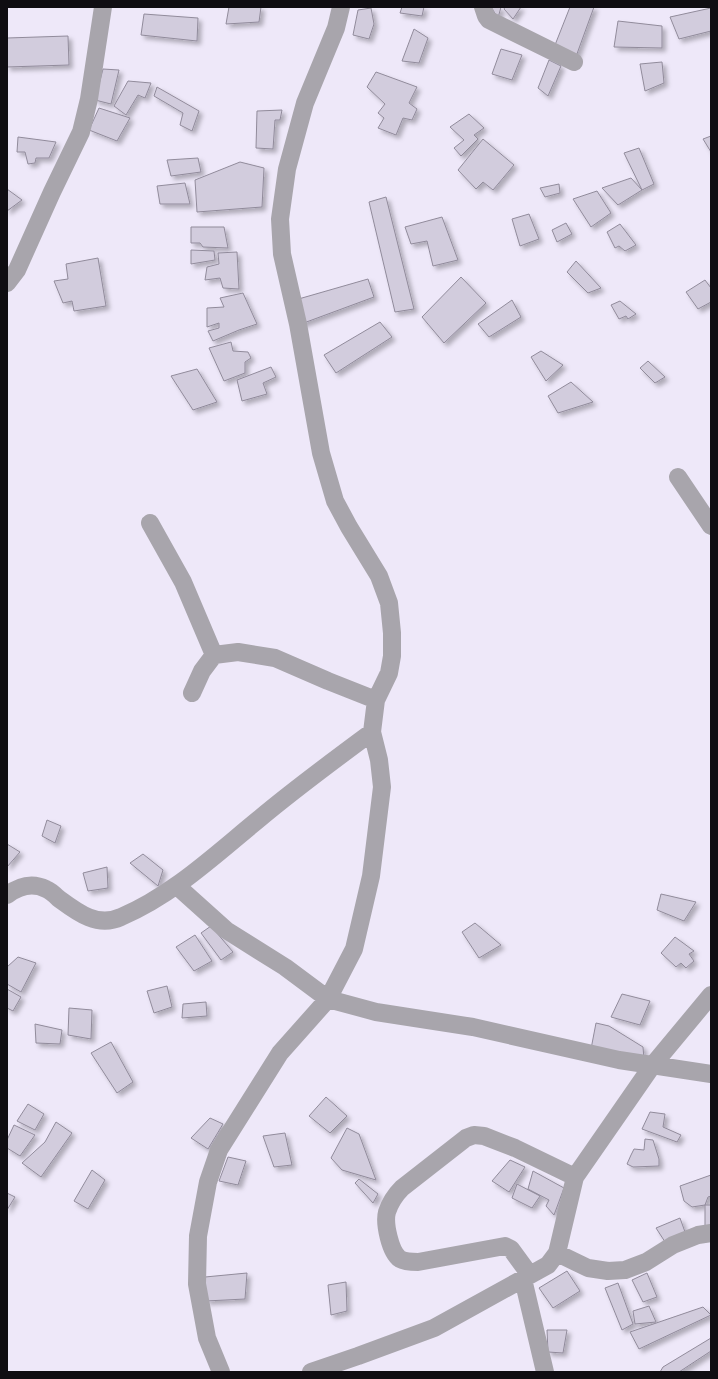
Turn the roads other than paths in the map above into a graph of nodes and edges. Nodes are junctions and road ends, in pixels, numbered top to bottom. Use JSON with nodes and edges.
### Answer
{"nodes":[{"id":1,"x":103,"y":7,"type":"edge"},
{"id":2,"x":341,"y":7,"type":"edge"},
{"id":3,"x":483,"y":7,"type":"edge"},
{"id":4,"x":574,"y":62,"type":"dead end"},
{"id":5,"x":7,"y":283,"type":"edge"},
{"id":6,"x":678,"y":477,"type":"dead end"},
{"id":7,"x":150,"y":523,"type":"dead end"},
{"id":8,"x":711,"y":526,"type":"edge"},
{"id":9,"x":214,"y":655,"type":"junction"},
{"id":10,"x":192,"y":693,"type":"dead end"},
{"id":11,"x":376,"y":700,"type":"junction"},
{"id":12,"x":372,"y":732,"type":"junction"},
{"id":13,"x":177,"y":886,"type":"junction"},
{"id":14,"x":7,"y":895,"type":"edge"},
{"id":15,"x":711,"y":995,"type":"edge"},
{"id":16,"x":328,"y":999,"type":"junction"},
{"id":17,"x":652,"y":1066,"type":"junction"},
{"id":18,"x":711,"y":1074,"type":"edge"},
{"id":19,"x":575,"y":1177,"type":"junction"},
{"id":20,"x":711,"y":1233,"type":"edge"},
{"id":21,"x":557,"y":1253,"type":"junction"},
{"id":22,"x":527,"y":1277,"type":"junction"},
{"id":23,"x":221,"y":1372,"type":"edge"},
{"id":24,"x":311,"y":1372,"type":"edge"},
{"id":25,"x":544,"y":1372,"type":"edge"}],
"edges":[{"from":1,"to":5,"type":"street"},
{"from":2,"to":11,"type":"street"},
{"from":3,"to":4,"type":"street"},
{"from":6,"to":8,"type":"street"},
{"from":7,"to":9,"type":"street"},
{"from":9,"to":10,"type":"street"},
{"from":9,"to":11,"type":"street"},
{"from":11,"to":12,"type":"street"},
{"from":12,"to":13,"type":"street"},
{"from":12,"to":16,"type":"street"},
{"from":13,"to":14,"type":"street"},
{"from":13,"to":16,"type":"street"},
{"from":15,"to":17,"type":"street"},
{"from":16,"to":17,"type":"street"},
{"from":16,"to":23,"type":"street"},
{"from":17,"to":18,"type":"street"},
{"from":17,"to":19,"type":"street"},
{"from":19,"to":21,"type":"street"},
{"from":19,"to":22,"type":"street"},
{"from":20,"to":21,"type":"street"},
{"from":21,"to":22,"type":"street"},
{"from":22,"to":24,"type":"street"},
{"from":22,"to":25,"type":"street"}]}
